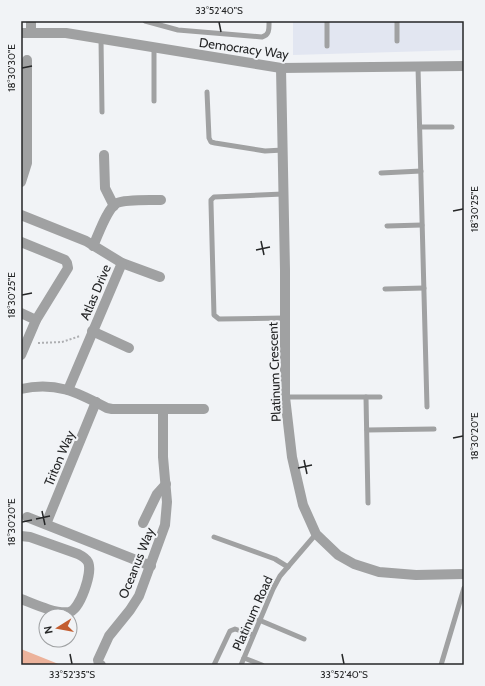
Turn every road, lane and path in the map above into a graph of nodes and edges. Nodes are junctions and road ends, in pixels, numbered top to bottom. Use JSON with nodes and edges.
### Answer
{"nodes":[{"id":1,"x":31,"y":21,"type":"edge"},
{"id":2,"x":144,"y":21,"type":"edge"},
{"id":3,"x":269,"y":21,"type":"edge"},
{"id":4,"x":328,"y":21,"type":"edge"},
{"id":5,"x":397,"y":21,"type":"edge"},
{"id":6,"x":158,"y":23,"type":"edge"},
{"id":7,"x":26,"y":33,"type":"edge"},
{"id":8,"x":101,"y":39,"type":"junction"},
{"id":9,"x":397,"y":41,"type":"dead end"},
{"id":10,"x":327,"y":46,"type":"dead end"},
{"id":11,"x":154,"y":47,"type":"junction"},
{"id":12,"x":27,"y":60,"type":"dead end"},
{"id":13,"x":464,"y":66,"type":"edge"},
{"id":14,"x":418,"y":67,"type":"junction"},
{"id":15,"x":281,"y":68,"type":"junction"},
{"id":16,"x":207,"y":92,"type":"dead end"},
{"id":17,"x":154,"y":102,"type":"dead end"},
{"id":18,"x":102,"y":112,"type":"dead end"},
{"id":19,"x":420,"y":127,"type":"junction"},
{"id":20,"x":452,"y":127,"type":"dead end"},
{"id":21,"x":283,"y":150,"type":"junction"},
{"id":22,"x":104,"y":155,"type":"dead end"},
{"id":23,"x":421,"y":171,"type":"junction"},
{"id":24,"x":381,"y":173,"type":"dead end"},
{"id":25,"x":21,"y":182,"type":"edge"},
{"id":26,"x":283,"y":194,"type":"junction"},
{"id":27,"x":161,"y":200,"type":"dead end"},
{"id":28,"x":114,"y":206,"type":"junction"},
{"id":29,"x":21,"y":215,"type":"edge"},
{"id":30,"x":422,"y":225,"type":"junction"},
{"id":31,"x":387,"y":226,"type":"dead end"},
{"id":32,"x":21,"y":242,"type":"edge"},
{"id":33,"x":93,"y":246,"type":"junction"},
{"id":34,"x":122,"y":263,"type":"junction"},
{"id":35,"x":160,"y":277,"type":"dead end"},
{"id":36,"x":424,"y":288,"type":"junction"},
{"id":37,"x":385,"y":289,"type":"dead end"},
{"id":38,"x":21,"y":313,"type":"edge"},
{"id":39,"x":285,"y":318,"type":"junction"},
{"id":40,"x":36,"y":320,"type":"junction"},
{"id":41,"x":92,"y":331,"type":"junction"},
{"id":42,"x":26,"y":344,"type":"junction"},
{"id":43,"x":129,"y":348,"type":"dead end"},
{"id":44,"x":21,"y":355,"type":"edge"},
{"id":45,"x":21,"y":389,"type":"edge"},
{"id":46,"x":68,"y":390,"type":"junction"},
{"id":47,"x":285,"y":397,"type":"junction"},
{"id":48,"x":366,"y":397,"type":"junction"},
{"id":49,"x":380,"y":397,"type":"dead end"},
{"id":50,"x":96,"y":402,"type":"junction"},
{"id":51,"x":427,"y":407,"type":"dead end"},
{"id":52,"x":204,"y":409,"type":"dead end"},
{"id":53,"x":163,"y":410,"type":"junction"},
{"id":54,"x":434,"y":429,"type":"dead end"},
{"id":55,"x":367,"y":430,"type":"junction"},
{"id":56,"x":166,"y":484,"type":"junction"},
{"id":57,"x":368,"y":503,"type":"dead end"},
{"id":58,"x":27,"y":516,"type":"dead end"},
{"id":59,"x":143,"y":523,"type":"dead end"},
{"id":60,"x":46,"y":524,"type":"junction"},
{"id":61,"x":316,"y":534,"type":"junction"},
{"id":62,"x":21,"y":536,"type":"edge"},
{"id":63,"x":214,"y":536,"type":"dead end"},
{"id":64,"x":151,"y":566,"type":"junction"},
{"id":65,"x":288,"y":566,"type":"junction"},
{"id":66,"x":464,"y":574,"type":"edge"},
{"id":67,"x":464,"y":588,"type":"edge"},
{"id":68,"x":21,"y":599,"type":"edge"},
{"id":69,"x":259,"y":620,"type":"junction"},
{"id":70,"x":253,"y":635,"type":"junction"},
{"id":71,"x":304,"y":639,"type":"dead end"},
{"id":72,"x":244,"y":658,"type":"junction"},
{"id":73,"x":102,"y":665,"type":"edge"},
{"id":74,"x":214,"y":665,"type":"edge"},
{"id":75,"x":241,"y":665,"type":"edge"},
{"id":76,"x":262,"y":665,"type":"edge"},
{"id":77,"x":441,"y":665,"type":"edge"}],
"edges":[{"from":1,"to":7,"type":"street"},
{"from":2,"to":6,"type":"lane"},
{"from":3,"to":6,"type":"lane"},
{"from":4,"to":10,"type":"lane"},
{"from":5,"to":9,"type":"lane"},
{"from":7,"to":8,"type":"street","name":"Democracy Way"},
{"from":8,"to":11,"type":"street","name":"Democracy Way"},
{"from":8,"to":18,"type":"lane"},
{"from":11,"to":15,"type":"street","name":"Democracy Way"},
{"from":11,"to":17,"type":"lane"},
{"from":12,"to":25,"type":"street"},
{"from":13,"to":14,"type":"street","name":"Democracy Way"},
{"from":14,"to":15,"type":"street","name":"Democracy Way"},
{"from":14,"to":19,"type":"lane"},
{"from":15,"to":21,"type":"street","name":"Platinum Crescent"},
{"from":16,"to":21,"type":"lane"},
{"from":19,"to":20,"type":"lane"},
{"from":19,"to":23,"type":"lane"},
{"from":21,"to":26,"type":"street","name":"Platinum Crescent"},
{"from":22,"to":28,"type":"street"},
{"from":23,"to":24,"type":"lane"},
{"from":23,"to":30,"type":"lane"},
{"from":26,"to":39,"type":"street","name":"Platinum Crescent"},
{"from":26,"to":39,"type":"lane"},
{"from":27,"to":28,"type":"street"},
{"from":28,"to":33,"type":"street"},
{"from":29,"to":33,"type":"street","name":"Atlas Drive"},
{"from":30,"to":31,"type":"lane"},
{"from":30,"to":36,"type":"lane"},
{"from":32,"to":40,"type":"street"},
{"from":33,"to":34,"type":"street","name":"Atlas Drive"},
{"from":34,"to":35,"type":"street"},
{"from":34,"to":41,"type":"street","name":"Atlas Drive"},
{"from":36,"to":37,"type":"lane"},
{"from":36,"to":51,"type":"lane"},
{"from":38,"to":40,"type":"street"},
{"from":39,"to":47,"type":"street","name":"Platinum Crescent"},
{"from":40,"to":42,"type":"street"},
{"from":41,"to":42,"type":"path"},
{"from":41,"to":43,"type":"street"},
{"from":41,"to":46,"type":"street","name":"Atlas Drive"},
{"from":42,"to":44,"type":"street"},
{"from":45,"to":46,"type":"street"},
{"from":46,"to":50,"type":"street"},
{"from":47,"to":48,"type":"lane"},
{"from":47,"to":61,"type":"street","name":"Platinum Crescent"},
{"from":48,"to":49,"type":"lane"},
{"from":48,"to":55,"type":"lane"},
{"from":50,"to":53,"type":"street"},
{"from":50,"to":60,"type":"street","name":"Triton Way"},
{"from":52,"to":53,"type":"street"},
{"from":53,"to":56,"type":"street","name":"Oceanus Way"},
{"from":54,"to":55,"type":"lane"},
{"from":55,"to":57,"type":"lane"},
{"from":56,"to":59,"type":"street","name":"Oceanus Way"},
{"from":56,"to":64,"type":"street","name":"Oceanus Way"},
{"from":58,"to":60,"type":"street"},
{"from":60,"to":64,"type":"street"},
{"from":61,"to":65,"type":"lane","name":"Platinum Road"},
{"from":61,"to":66,"type":"street","name":"Platinum Crescent"},
{"from":62,"to":68,"type":"street"},
{"from":63,"to":65,"type":"lane"},
{"from":64,"to":73,"type":"street","name":"Oceanus Way"},
{"from":65,"to":69,"type":"lane","name":"Platinum Road"},
{"from":67,"to":77,"type":"lane"},
{"from":69,"to":70,"type":"lane","name":"Platinum Road"},
{"from":69,"to":71,"type":"lane"},
{"from":70,"to":72,"type":"lane","name":"Platinum Road"},
{"from":70,"to":74,"type":"lane"},
{"from":72,"to":75,"type":"lane","name":"Platinum Road"},
{"from":72,"to":76,"type":"lane"}]}
